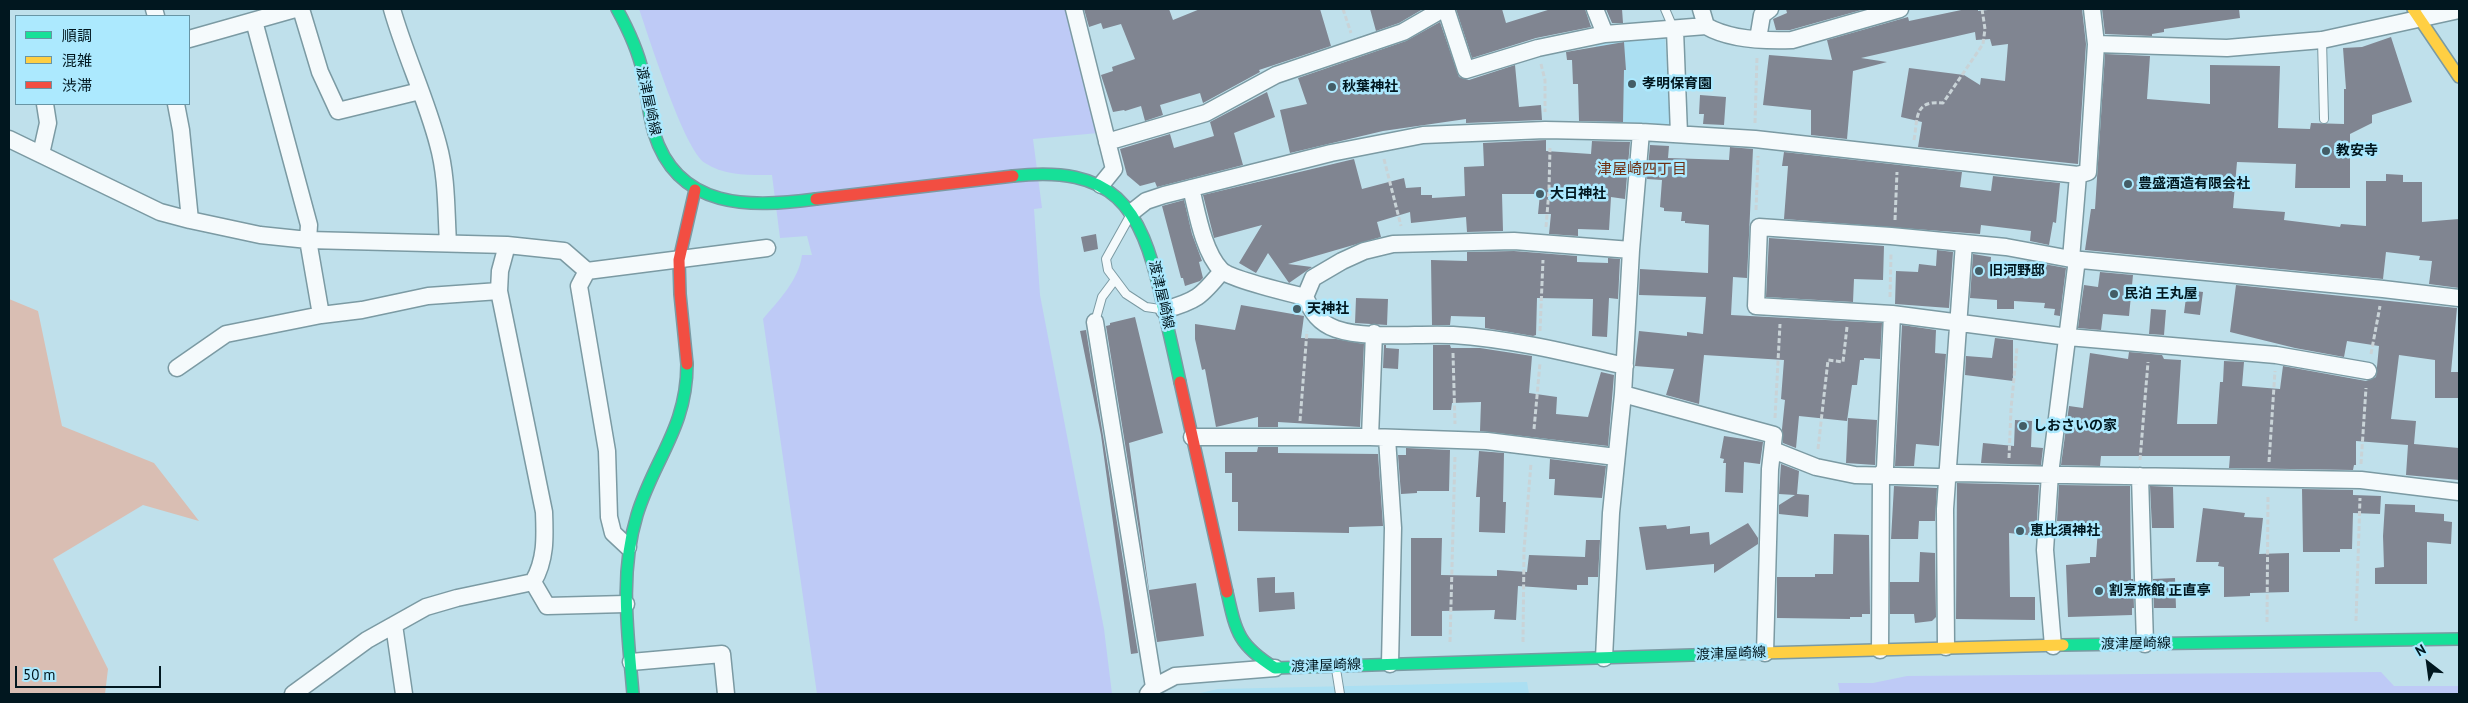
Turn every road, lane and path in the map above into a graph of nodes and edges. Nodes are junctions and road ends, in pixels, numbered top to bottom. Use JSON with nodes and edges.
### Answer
{"nodes":[{"id":1,"x":295,"y":9,"type":"edge"},
{"id":2,"x":301,"y":9,"type":"edge"},
{"id":3,"x":392,"y":9,"type":"edge"},
{"id":4,"x":617,"y":9,"type":"edge"},
{"id":5,"x":1074,"y":9,"type":"edge"},
{"id":6,"x":1343,"y":9,"type":"edge"},
{"id":7,"x":1440,"y":9,"type":"edge"},
{"id":8,"x":1446,"y":9,"type":"edge"},
{"id":9,"x":1595,"y":9,"type":"edge"},
{"id":10,"x":1665,"y":9,"type":"edge"},
{"id":11,"x":1701,"y":9,"type":"edge"},
{"id":12,"x":1770,"y":9,"type":"edge"},
{"id":13,"x":1900,"y":9,"type":"edge"},
{"id":14,"x":1982,"y":9,"type":"edge"},
{"id":15,"x":2092,"y":9,"type":"edge"},
{"id":16,"x":2459,"y":10,"type":"edge"},
{"id":17,"x":2417,"y":14,"type":"edge"},
{"id":18,"x":254,"y":21,"type":"junction"},
{"id":19,"x":1706,"y":26,"type":"junction"},
{"id":20,"x":1674,"y":30,"type":"junction"},
{"id":21,"x":1605,"y":34,"type":"junction"},
{"id":22,"x":190,"y":39,"type":"edge"},
{"id":23,"x":1758,"y":39,"type":"junction"},
{"id":24,"x":2322,"y":40,"type":"junction"},
{"id":25,"x":2096,"y":44,"type":"junction"},
{"id":26,"x":1355,"y":48,"type":"junction"},
{"id":27,"x":1538,"y":48,"type":"junction"},
{"id":28,"x":2459,"y":77,"type":"edge"},
{"id":29,"x":420,"y":91,"type":"junction"},
{"id":30,"x":45,"y":105,"type":"edge"},
{"id":31,"x":176,"y":105,"type":"edge"},
{"id":32,"x":2324,"y":120,"type":"dead end"},
{"id":33,"x":1545,"y":130,"type":"junction"},
{"id":34,"x":1641,"y":132,"type":"junction"},
{"id":35,"x":1679,"y":134,"type":"junction"},
{"id":36,"x":9,"y":139,"type":"edge"},
{"id":37,"x":1755,"y":139,"type":"junction"},
{"id":38,"x":1107,"y":142,"type":"junction"},
{"id":39,"x":1381,"y":143,"type":"junction"},
{"id":40,"x":41,"y":154,"type":"junction"},
{"id":41,"x":1905,"y":154,"type":"junction"},
{"id":42,"x":2078,"y":175,"type":"junction"},
{"id":43,"x":1101,"y":185,"type":"junction"},
{"id":44,"x":1191,"y":188,"type":"junction"},
{"id":45,"x":696,"y":190,"type":"junction"},
{"id":46,"x":1132,"y":212,"type":"junction"},
{"id":47,"x":190,"y":220,"type":"junction"},
{"id":48,"x":1759,"y":227,"type":"junction"},
{"id":49,"x":1891,"y":236,"type":"junction"},
{"id":50,"x":308,"y":240,"type":"junction"},
{"id":51,"x":1406,"y":243,"type":"junction"},
{"id":52,"x":1964,"y":243,"type":"junction"},
{"id":53,"x":448,"y":244,"type":"junction"},
{"id":54,"x":507,"y":246,"type":"junction"},
{"id":55,"x":767,"y":248,"type":"dead end"},
{"id":56,"x":1631,"y":250,"type":"junction"},
{"id":57,"x":679,"y":259,"type":"junction"},
{"id":58,"x":2074,"y":259,"type":"junction"},
{"id":59,"x":587,"y":271,"type":"junction"},
{"id":60,"x":1222,"y":271,"type":"junction"},
{"id":61,"x":1114,"y":281,"type":"junction"},
{"id":62,"x":499,"y":290,"type":"junction"},
{"id":63,"x":1305,"y":297,"type":"junction"},
{"id":64,"x":2459,"y":298,"type":"edge"},
{"id":65,"x":1781,"y":306,"type":"junction"},
{"id":66,"x":1164,"y":310,"type":"junction"},
{"id":67,"x":1849,"y":311,"type":"junction"},
{"id":68,"x":1892,"y":314,"type":"junction"},
{"id":69,"x":322,"y":315,"type":"junction"},
{"id":70,"x":1318,"y":318,"type":"junction"},
{"id":71,"x":1095,"y":322,"type":"joint"},
{"id":72,"x":1958,"y":323,"type":"junction"},
{"id":73,"x":2019,"y":331,"type":"junction"},
{"id":74,"x":1374,"y":333,"type":"junction"},
{"id":75,"x":1453,"y":335,"type":"junction"},
{"id":76,"x":2068,"y":337,"type":"junction"},
{"id":77,"x":2149,"y":346,"type":"junction"},
{"id":78,"x":1542,"y":347,"type":"junction"},
{"id":79,"x":2276,"y":356,"type":"junction"},
{"id":80,"x":1625,"y":366,"type":"junction"},
{"id":81,"x":177,"y":368,"type":"dead end"},
{"id":82,"x":2368,"y":371,"type":"dead end"},
{"id":83,"x":1624,"y":394,"type":"junction"},
{"id":84,"x":1192,"y":437,"type":"junction"},
{"id":85,"x":1299,"y":437,"type":"junction"},
{"id":86,"x":1370,"y":437,"type":"junction"},
{"id":87,"x":1387,"y":438,"type":"junction"},
{"id":88,"x":1455,"y":440,"type":"junction"},
{"id":89,"x":1774,"y":443,"type":"junction"},
{"id":90,"x":1532,"y":446,"type":"junction"},
{"id":91,"x":1616,"y":457,"type":"junction"},
{"id":92,"x":1816,"y":467,"type":"junction"},
{"id":93,"x":2008,"y":474,"type":"junction"},
{"id":94,"x":2050,"y":474,"type":"junction"},
{"id":95,"x":1947,"y":475,"type":"junction"},
{"id":96,"x":1882,"y":476,"type":"junction"},
{"id":97,"x":2140,"y":476,"type":"junction"},
{"id":98,"x":2268,"y":480,"type":"junction"},
{"id":99,"x":2459,"y":492,"type":"edge"},
{"id":100,"x":628,"y":547,"type":"junction"},
{"id":101,"x":533,"y":582,"type":"junction"},
{"id":102,"x":626,"y":604,"type":"junction"},
{"id":103,"x":394,"y":626,"type":"junction"},
{"id":104,"x":2459,"y":638,"type":"edge"},
{"id":105,"x":2266,"y":642,"type":"junction"},
{"id":106,"x":2145,"y":644,"type":"junction"},
{"id":107,"x":2053,"y":646,"type":"junction"},
{"id":108,"x":1946,"y":647,"type":"junction"},
{"id":109,"x":1880,"y":650,"type":"junction"},
{"id":110,"x":1765,"y":653,"type":"junction"},
{"id":111,"x":1604,"y":658,"type":"junction"},
{"id":112,"x":1523,"y":660,"type":"junction"},
{"id":113,"x":631,"y":662,"type":"junction"},
{"id":114,"x":1450,"y":662,"type":"junction"},
{"id":115,"x":1390,"y":664,"type":"junction"},
{"id":116,"x":1335,"y":665,"type":"junction"},
{"id":117,"x":1275,"y":668,"type":"junction"},
{"id":118,"x":1151,"y":691,"type":"edge"},
{"id":119,"x":292,"y":694,"type":"edge"},
{"id":120,"x":404,"y":694,"type":"edge"},
{"id":121,"x":633,"y":694,"type":"edge"},
{"id":122,"x":726,"y":694,"type":"edge"},
{"id":123,"x":1340,"y":694,"type":"edge"}],
"edges":[{"from":1,"to":18,"type":"street"},
{"from":2,"to":29,"type":"street"},
{"from":3,"to":29,"type":"street"},
{"from":4,"to":45,"type":"main road","name":"渡津屋崎線"},
{"from":5,"to":38,"type":"street"},
{"from":6,"to":26,"type":"path"},
{"from":7,"to":26,"type":"street"},
{"from":8,"to":27,"type":"street"},
{"from":9,"to":21,"type":"street"},
{"from":10,"to":20,"type":"lane"},
{"from":11,"to":19,"type":"street"},
{"from":12,"to":23,"type":"street"},
{"from":13,"to":23,"type":"street"},
{"from":14,"to":41,"type":"path"},
{"from":15,"to":25,"type":"street"},
{"from":16,"to":17,"type":"street"},
{"from":17,"to":24,"type":"street"},
{"from":17,"to":28,"type":"main road"},
{"from":18,"to":22,"type":"street"},
{"from":18,"to":50,"type":"street"},
{"from":19,"to":20,"type":"street"},
{"from":19,"to":23,"type":"street"},
{"from":20,"to":21,"type":"street"},
{"from":20,"to":35,"type":"street"},
{"from":21,"to":27,"type":"street"},
{"from":23,"to":37,"type":"path"},
{"from":24,"to":25,"type":"street"},
{"from":24,"to":32,"type":"lane"},
{"from":25,"to":42,"type":"street"},
{"from":26,"to":38,"type":"street"},
{"from":27,"to":33,"type":"path"},
{"from":29,"to":53,"type":"street"},
{"from":30,"to":40,"type":"street"},
{"from":31,"to":47,"type":"street"},
{"from":33,"to":34,"type":"street"},
{"from":33,"to":39,"type":"street"},
{"from":34,"to":35,"type":"street"},
{"from":34,"to":56,"type":"street"},
{"from":35,"to":37,"type":"street"},
{"from":36,"to":40,"type":"street"},
{"from":37,"to":41,"type":"street"},
{"from":37,"to":48,"type":"path"},
{"from":38,"to":43,"type":"street"},
{"from":39,"to":44,"type":"street"},
{"from":39,"to":51,"type":"path"},
{"from":40,"to":47,"type":"street"},
{"from":41,"to":42,"type":"street"},
{"from":41,"to":49,"type":"path"},
{"from":42,"to":58,"type":"street"},
{"from":43,"to":45,"type":"main road","name":"渡津屋崎線"},
{"from":43,"to":46,"type":"main road","name":"渡津屋崎線"},
{"from":44,"to":46,"type":"street"},
{"from":44,"to":60,"type":"street"},
{"from":45,"to":57,"type":"main road"},
{"from":46,"to":61,"type":"lane"},
{"from":46,"to":66,"type":"main road","name":"渡津屋崎線"},
{"from":47,"to":50,"type":"street"},
{"from":48,"to":49,"type":"street"},
{"from":48,"to":65,"type":"street"},
{"from":49,"to":52,"type":"street"},
{"from":49,"to":68,"type":"path"},
{"from":50,"to":53,"type":"street"},
{"from":50,"to":69,"type":"street"},
{"from":51,"to":56,"type":"street"},
{"from":51,"to":63,"type":"street"},
{"from":52,"to":58,"type":"street"},
{"from":52,"to":72,"type":"street"},
{"from":53,"to":54,"type":"street"},
{"from":54,"to":59,"type":"street"},
{"from":54,"to":62,"type":"street"},
{"from":55,"to":57,"type":"street"},
{"from":56,"to":80,"type":"street"},
{"from":57,"to":59,"type":"street"},
{"from":57,"to":100,"type":"main road"},
{"from":58,"to":64,"type":"street"},
{"from":58,"to":76,"type":"street"},
{"from":59,"to":100,"type":"street"},
{"from":60,"to":63,"type":"street"},
{"from":60,"to":66,"type":"street"},
{"from":61,"to":66,"type":"lane"},
{"from":61,"to":71,"type":"lane"},
{"from":62,"to":69,"type":"street"},
{"from":62,"to":101,"type":"street"},
{"from":63,"to":70,"type":"street"},
{"from":65,"to":67,"type":"street"},
{"from":65,"to":89,"type":"path"},
{"from":66,"to":84,"type":"main road","name":"渡津屋崎線"},
{"from":67,"to":68,"type":"street"},
{"from":67,"to":92,"type":"path"},
{"from":68,"to":72,"type":"street"},
{"from":68,"to":96,"type":"street"},
{"from":69,"to":81,"type":"street"},
{"from":70,"to":74,"type":"street"},
{"from":70,"to":85,"type":"path"},
{"from":71,"to":118,"type":"street"},
{"from":72,"to":73,"type":"street"},
{"from":72,"to":95,"type":"street"},
{"from":73,"to":76,"type":"street"},
{"from":73,"to":93,"type":"path"},
{"from":74,"to":75,"type":"street"},
{"from":74,"to":86,"type":"street"},
{"from":75,"to":78,"type":"street"},
{"from":75,"to":88,"type":"path"},
{"from":76,"to":77,"type":"street"},
{"from":76,"to":94,"type":"street"},
{"from":77,"to":79,"type":"street"},
{"from":77,"to":97,"type":"path"},
{"from":78,"to":80,"type":"street"},
{"from":78,"to":90,"type":"path"},
{"from":79,"to":82,"type":"street"},
{"from":79,"to":98,"type":"path"},
{"from":80,"to":83,"type":"street"},
{"from":83,"to":89,"type":"street"},
{"from":83,"to":91,"type":"street"},
{"from":84,"to":85,"type":"street"},
{"from":84,"to":117,"type":"main road","name":"渡津屋崎線"},
{"from":85,"to":86,"type":"street"},
{"from":86,"to":87,"type":"street"},
{"from":87,"to":88,"type":"street"},
{"from":87,"to":115,"type":"street"},
{"from":88,"to":90,"type":"street"},
{"from":88,"to":114,"type":"path"},
{"from":89,"to":92,"type":"street"},
{"from":89,"to":110,"type":"street"},
{"from":90,"to":91,"type":"street"},
{"from":90,"to":112,"type":"path"},
{"from":91,"to":111,"type":"street"},
{"from":92,"to":96,"type":"street"},
{"from":93,"to":94,"type":"street"},
{"from":93,"to":95,"type":"street"},
{"from":94,"to":97,"type":"street"},
{"from":94,"to":107,"type":"street"},
{"from":95,"to":96,"type":"street"},
{"from":95,"to":108,"type":"street"},
{"from":96,"to":109,"type":"street"},
{"from":97,"to":98,"type":"street"},
{"from":97,"to":106,"type":"street"},
{"from":98,"to":99,"type":"street"},
{"from":98,"to":105,"type":"path"},
{"from":100,"to":102,"type":"main road"},
{"from":101,"to":102,"type":"street"},
{"from":101,"to":103,"type":"street"},
{"from":102,"to":113,"type":"main road"},
{"from":103,"to":119,"type":"street"},
{"from":103,"to":120,"type":"street"},
{"from":104,"to":105,"type":"main road","name":"渡津屋崎線"},
{"from":105,"to":106,"type":"main road","name":"渡津屋崎線"},
{"from":106,"to":107,"type":"main road","name":"渡津屋崎線"},
{"from":107,"to":108,"type":"main road","name":"渡津屋崎線"},
{"from":108,"to":109,"type":"main road","name":"渡津屋崎線"},
{"from":109,"to":110,"type":"main road","name":"渡津屋崎線"},
{"from":110,"to":111,"type":"main road","name":"渡津屋崎線"},
{"from":111,"to":112,"type":"main road","name":"渡津屋崎線"},
{"from":112,"to":114,"type":"main road","name":"渡津屋崎線"},
{"from":113,"to":121,"type":"main road"},
{"from":113,"to":122,"type":"street"},
{"from":114,"to":115,"type":"main road","name":"渡津屋崎線"},
{"from":115,"to":116,"type":"main road","name":"渡津屋崎線"},
{"from":116,"to":117,"type":"main road","name":"渡津屋崎線"},
{"from":116,"to":123,"type":"lane"},
{"from":117,"to":118,"type":"street"}]}
